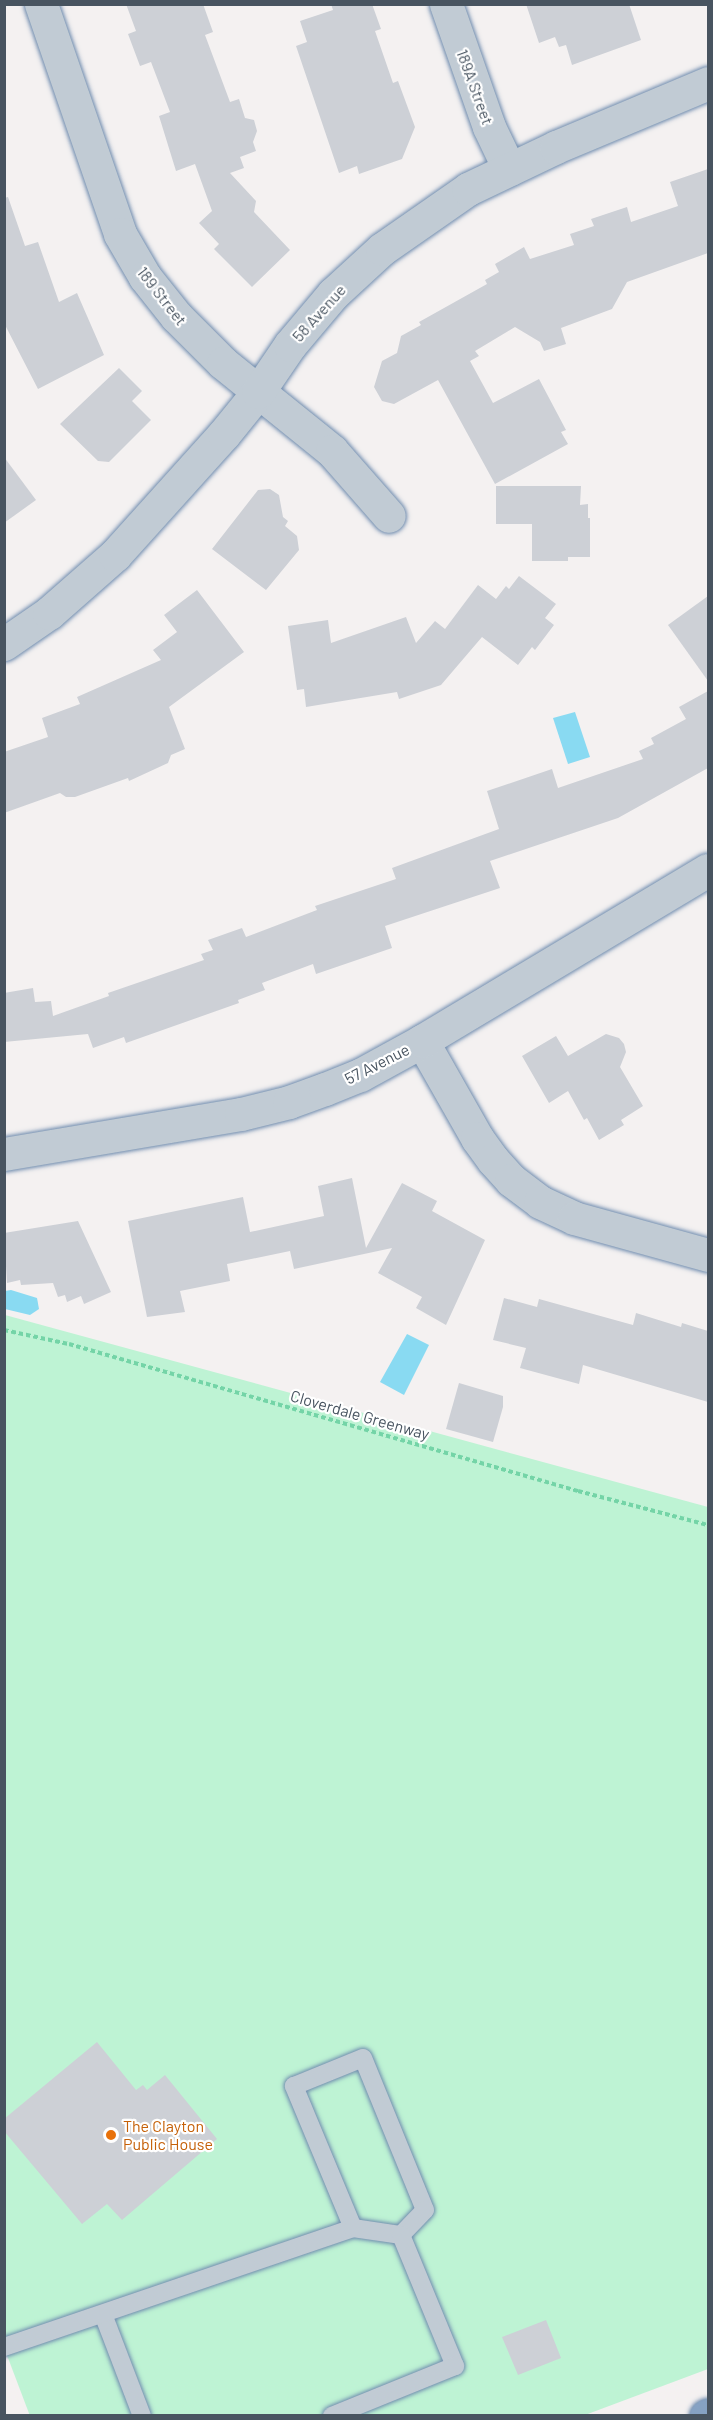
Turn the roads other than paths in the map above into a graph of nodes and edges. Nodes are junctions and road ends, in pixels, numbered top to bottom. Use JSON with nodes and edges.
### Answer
{"nodes":[{"id":1,"x":41,"y":4,"type":"edge"},
{"id":2,"x":446,"y":4,"type":"edge"},
{"id":3,"x":708,"y":82,"type":"edge"},
{"id":4,"x":509,"y":169,"type":"junction"},
{"id":5,"x":258,"y":392,"type":"junction"},
{"id":6,"x":389,"y":516,"type":"dead end"},
{"id":7,"x":4,"y":644,"type":"edge"},
{"id":8,"x":708,"y":870,"type":"edge"},
{"id":9,"x":422,"y":1041,"type":"junction"},
{"id":10,"x":4,"y":1154,"type":"edge"},
{"id":11,"x":708,"y":1255,"type":"edge"},
{"id":12,"x":353,"y":2228,"type":"junction"},
{"id":13,"x":402,"y":2235,"type":"junction"},
{"id":14,"x":103,"y":2314,"type":"junction"},
{"id":15,"x":4,"y":2347,"type":"edge"},
{"id":16,"x":142,"y":2415,"type":"edge"},
{"id":17,"x":332,"y":2415,"type":"edge"}],
"edges":[{"from":1,"to":5,"type":"street","name":"189 Street"},
{"from":2,"to":4,"type":"street","name":"189A Street"},
{"from":3,"to":4,"type":"street","name":"58 Avenue"},
{"from":4,"to":5,"type":"street","name":"58 Avenue"},
{"from":5,"to":6,"type":"street","name":"189 Street"},
{"from":5,"to":7,"type":"street","name":"58 Avenue"},
{"from":8,"to":9,"type":"street","name":"57 Avenue"},
{"from":9,"to":10,"type":"street","name":"57 Avenue"},
{"from":9,"to":11,"type":"street"},
{"from":12,"to":13,"type":"lane"},
{"from":12,"to":13,"type":"lane"},
{"from":12,"to":14,"type":"lane"},
{"from":13,"to":17,"type":"lane"},
{"from":14,"to":15,"type":"lane"},
{"from":14,"to":16,"type":"lane"}]}
